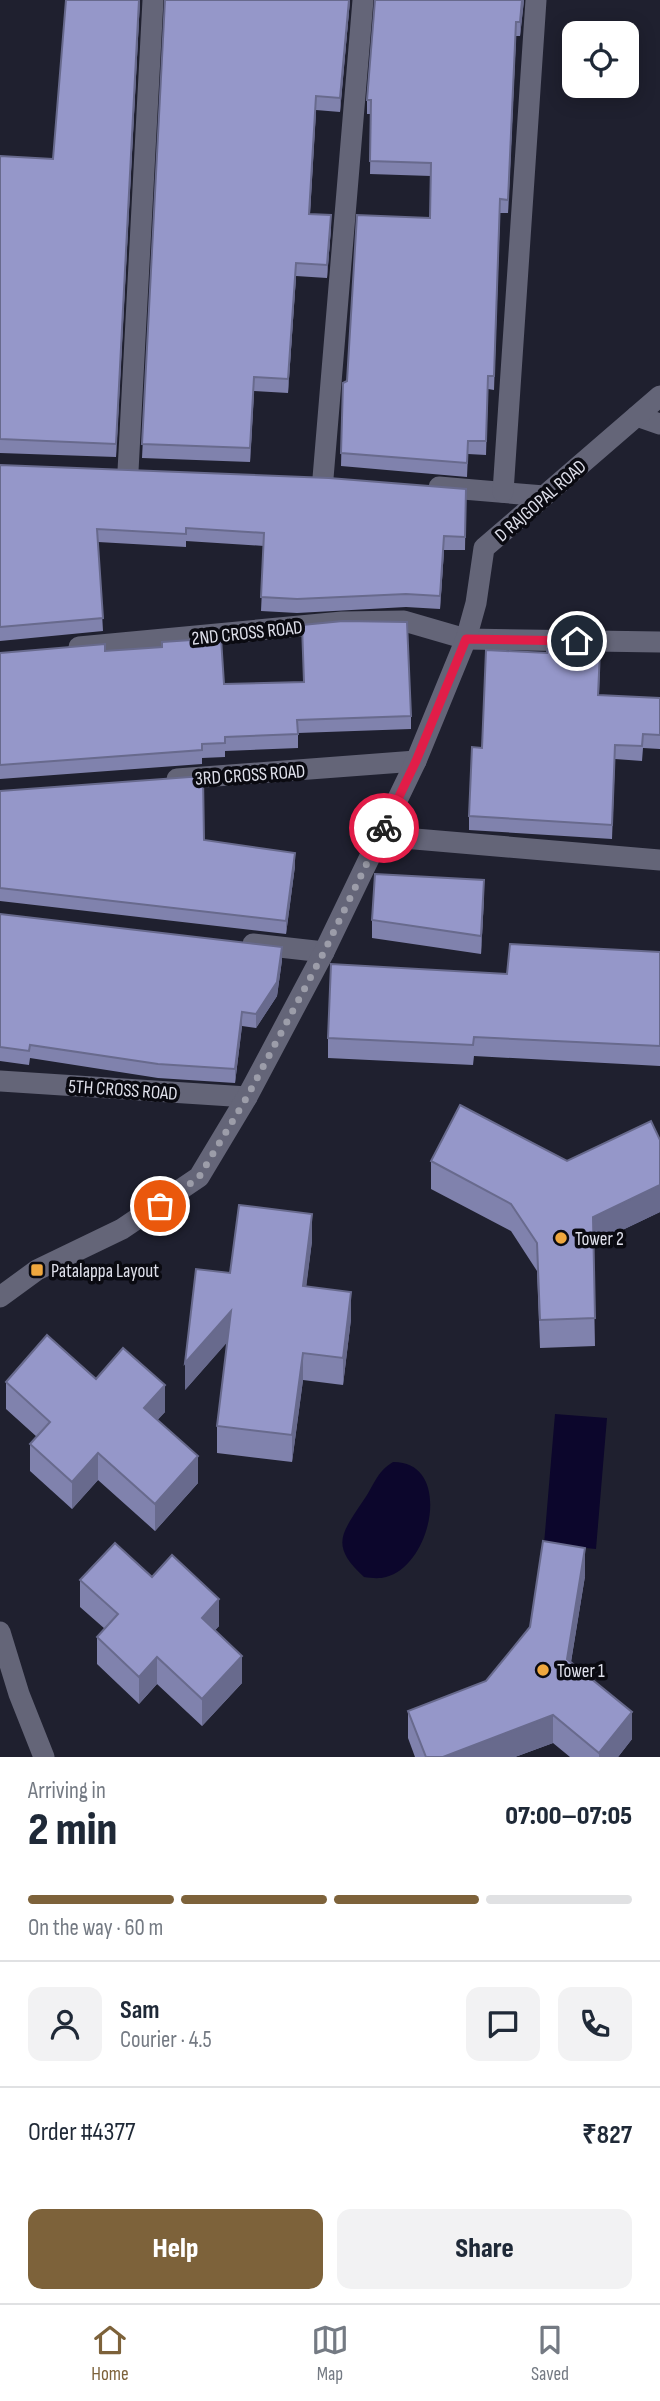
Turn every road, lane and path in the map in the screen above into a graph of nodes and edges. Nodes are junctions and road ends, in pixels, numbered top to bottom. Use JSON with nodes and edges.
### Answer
{"nodes":[{"id":1,"x":153,"y":0,"type":"edge"},
{"id":2,"x":363,"y":0,"type":"edge"},
{"id":3,"x":536,"y":0,"type":"edge"},
{"id":4,"x":660,"y":396,"type":"edge"},
{"id":5,"x":637,"y":416,"type":"junction"},
{"id":6,"x":660,"y":424,"type":"edge"},
{"id":7,"x":102,"y":470,"type":"edge"},
{"id":8,"x":128,"y":471,"type":"junction"},
{"id":9,"x":156,"y":472,"type":"edge"},
{"id":10,"x":350,"y":480,"type":"edge"},
{"id":11,"x":419,"y":486,"type":"edge"},
{"id":12,"x":503,"y":492,"type":"junction"},
{"id":13,"x":544,"y":496,"type":"junction"},
{"id":14,"x":466,"y":639,"type":"junction"},
{"id":15,"x":660,"y":642,"type":"edge"},
{"id":16,"x":53,"y":649,"type":"edge"},
{"id":17,"x":416,"y":761,"type":"junction"},
{"id":18,"x":152,"y":781,"type":"edge"},
{"id":19,"x":380,"y":835,"type":"junction"},
{"id":20,"x":660,"y":860,"type":"edge"},
{"id":21,"x":229,"y":941,"type":"edge"},
{"id":22,"x":324,"y":952,"type":"junction"},
{"id":23,"x":0,"y":1081,"type":"edge"},
{"id":24,"x":247,"y":1097,"type":"junction"},
{"id":25,"x":0,"y":1297,"type":"edge"},
{"id":26,"x":0,"y":1632,"type":"edge"},
{"id":27,"x":10,"y":1697,"type":"edge"},
{"id":28,"x":44,"y":1757,"type":"edge"}],
"edges":[{"from":1,"to":8,"type":"street"},
{"from":2,"to":10,"type":"street"},
{"from":3,"to":12,"type":"street"},
{"from":4,"to":5,"type":"street","name":"D RAJGOPAL ROAD"},
{"from":5,"to":6,"type":"street"},
{"from":5,"to":13,"type":"street","name":"D RAJGOPAL ROAD"},
{"from":7,"to":8,"type":"street"},
{"from":8,"to":9,"type":"street"},
{"from":11,"to":12,"type":"street"},
{"from":12,"to":13,"type":"street"},
{"from":13,"to":14,"type":"street","name":"D RAJGOPAL ROAD"},
{"from":14,"to":15,"type":"street","name":"2ND CROSS ROAD"},
{"from":14,"to":16,"type":"street","name":"2ND CROSS ROAD"},
{"from":14,"to":17,"type":"street","name":"D RAJGOPAL ROAD"},
{"from":17,"to":18,"type":"street","name":"3RD CROSS ROAD"},
{"from":17,"to":19,"type":"street","name":"D RAJGOPAL ROAD"},
{"from":19,"to":20,"type":"street"},
{"from":19,"to":22,"type":"street","name":"D RAJGOPAL ROAD"},
{"from":21,"to":22,"type":"street"},
{"from":22,"to":24,"type":"street","name":"D RAJGOPAL ROAD"},
{"from":23,"to":24,"type":"street","name":"5TH CROSS ROAD"},
{"from":24,"to":25,"type":"street","name":"D RAJGOPAL ROAD"},
{"from":26,"to":27,"type":"street"},
{"from":27,"to":28,"type":"street"}]}
